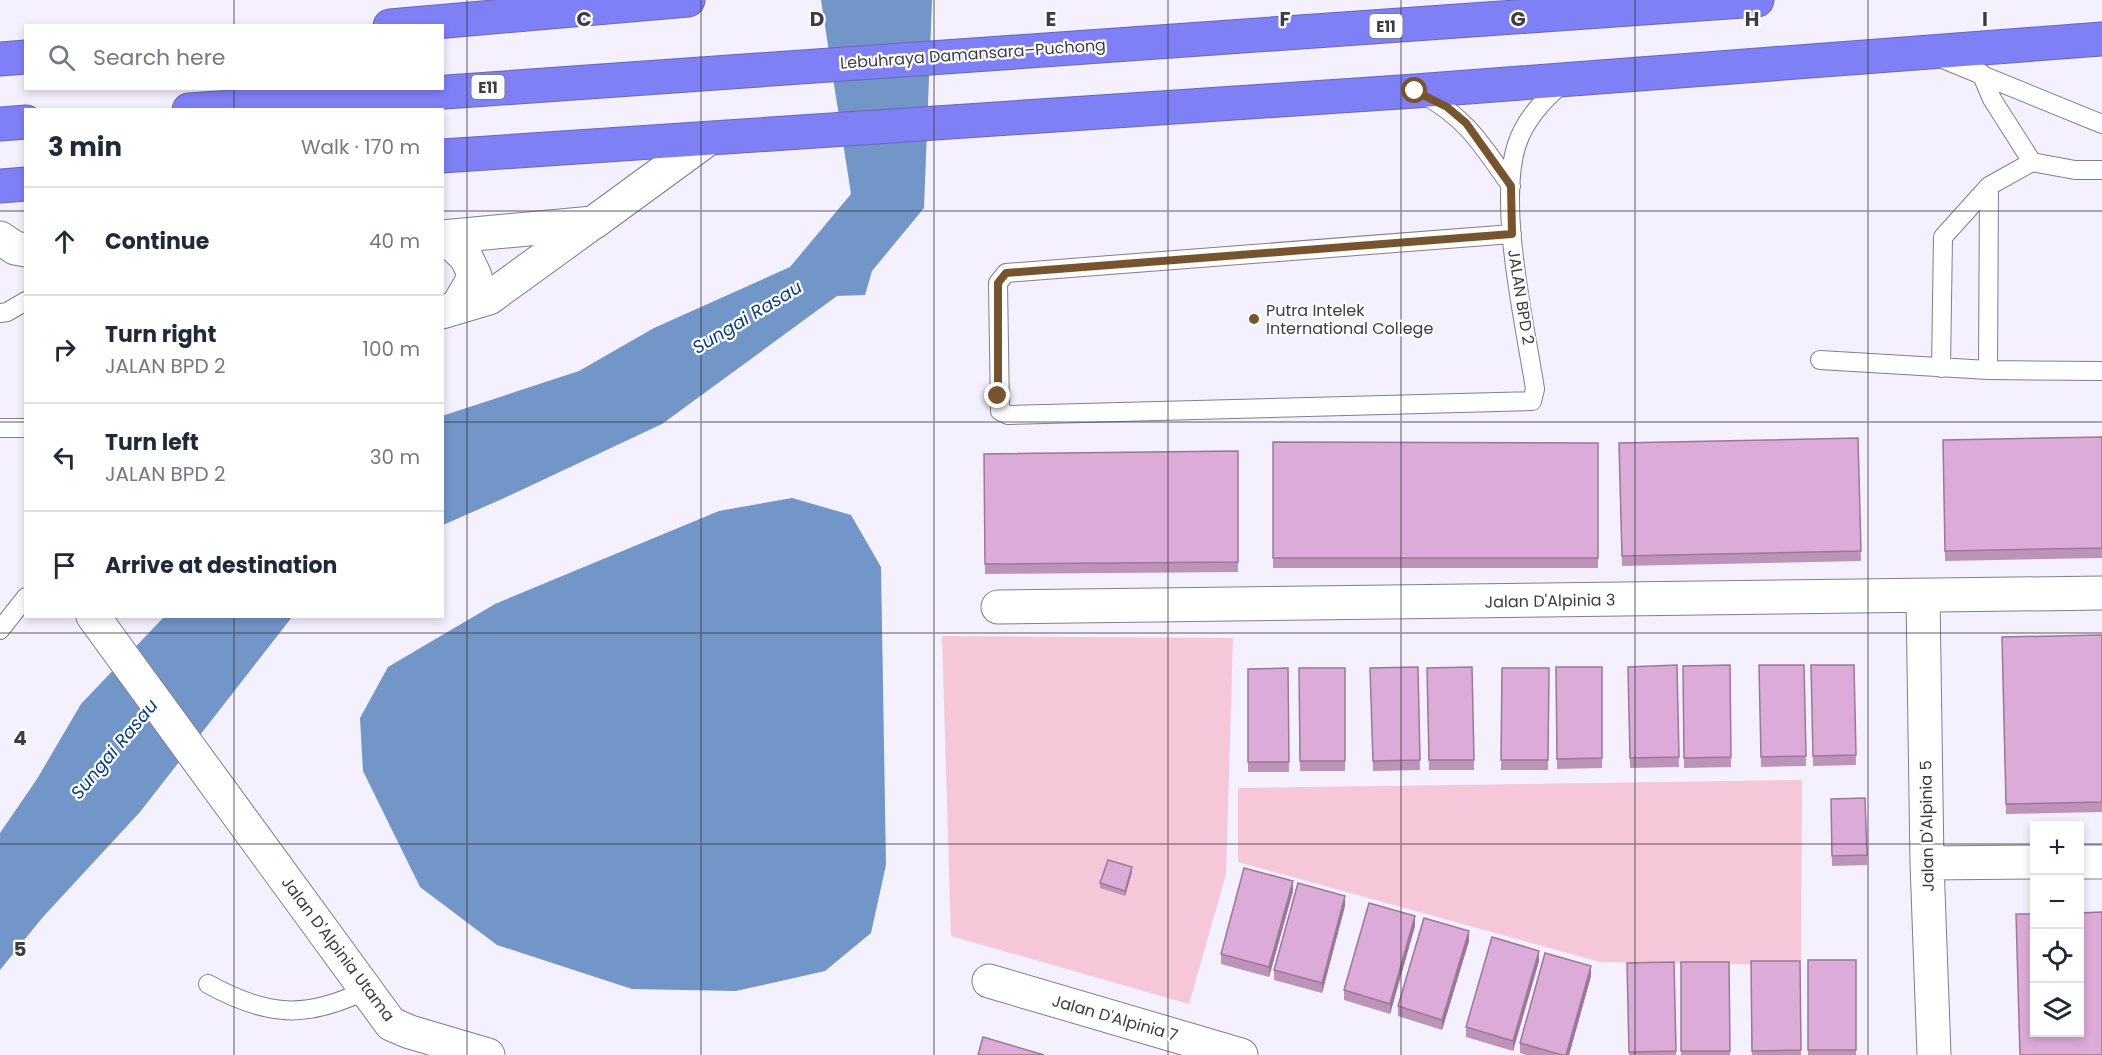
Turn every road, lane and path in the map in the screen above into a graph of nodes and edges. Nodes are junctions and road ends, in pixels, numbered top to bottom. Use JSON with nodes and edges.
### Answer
{"nodes":[{"id":1,"x":688,"y":0,"type":"edge"},
{"id":2,"x":1757,"y":0,"type":"edge"},
{"id":3,"x":413,"y":24,"type":"edge"},
{"id":4,"x":2102,"y":39,"type":"edge"},
{"id":5,"x":1923,"y":52,"type":"junction"},
{"id":6,"x":24,"y":57,"type":"edge"},
{"id":7,"x":0,"y":59,"type":"edge"},
{"id":8,"x":1981,"y":73,"type":"junction"},
{"id":9,"x":1568,"y":80,"type":"junction"},
{"id":10,"x":1415,"y":91,"type":"junction"},
{"id":11,"x":216,"y":108,"type":"edge"},
{"id":12,"x":24,"y":122,"type":"edge"},
{"id":13,"x":0,"y":124,"type":"edge"},
{"id":14,"x":2102,"y":124,"type":"edge"},
{"id":15,"x":708,"y":139,"type":"junction"},
{"id":16,"x":444,"y":156,"type":"edge"},
{"id":17,"x":2032,"y":162,"type":"junction"},
{"id":18,"x":2102,"y":170,"type":"edge"},
{"id":19,"x":24,"y":184,"type":"edge"},
{"id":20,"x":0,"y":186,"type":"edge"},
{"id":21,"x":1511,"y":186,"type":"junction"},
{"id":22,"x":1989,"y":186,"type":"junction"},
{"id":23,"x":593,"y":223,"type":"junction"},
{"id":24,"x":1512,"y":234,"type":"junction"},
{"id":25,"x":444,"y":237,"type":"edge"},
{"id":26,"x":24,"y":302,"type":"edge"},
{"id":27,"x":450,"y":310,"type":"edge"},
{"id":28,"x":0,"y":313,"type":"edge"},
{"id":29,"x":1820,"y":360,"type":"dead end"},
{"id":30,"x":1941,"y":368,"type":"junction"},
{"id":31,"x":1988,"y":370,"type":"junction"},
{"id":32,"x":2102,"y":371,"type":"edge"},
{"id":33,"x":0,"y":428,"type":"edge"},
{"id":34,"x":24,"y":428,"type":"edge"},
{"id":35,"x":2102,"y":593,"type":"edge"},
{"id":36,"x":1923,"y":596,"type":"junction"},
{"id":37,"x":24,"y":600,"type":"edge"},
{"id":38,"x":998,"y":607,"type":"dead end"},
{"id":39,"x":94,"y":618,"type":"edge"},
{"id":40,"x":0,"y":630,"type":"edge"},
{"id":41,"x":2030,"y":862,"type":"edge"},
{"id":42,"x":2084,"y":862,"type":"edge"},
{"id":43,"x":2102,"y":862,"type":"edge"},
{"id":44,"x":1927,"y":863,"type":"junction"},
{"id":45,"x":989,"y":981,"type":"dead end"},
{"id":46,"x":208,"y":984,"type":"dead end"},
{"id":47,"x":366,"y":990,"type":"junction"},
{"id":48,"x":488,"y":1055,"type":"edge"},
{"id":49,"x":1241,"y":1055,"type":"edge"},
{"id":50,"x":1934,"y":1055,"type":"edge"}],
"edges":[{"from":1,"to":3,"type":"highway"},
{"from":2,"to":11,"type":"highway","name":"Lebuhraya Damansara–Puchong","number":"E11"},
{"from":4,"to":5,"type":"highway"},
{"from":5,"to":8,"type":"lane"},
{"from":5,"to":9,"type":"highway"},
{"from":6,"to":7,"type":"highway"},
{"from":8,"to":14,"type":"lane"},
{"from":8,"to":17,"type":"lane"},
{"from":9,"to":10,"type":"highway"},
{"from":9,"to":21,"type":"lane"},
{"from":10,"to":15,"type":"highway"},
{"from":10,"to":21,"type":"lane"},
{"from":12,"to":13,"type":"highway"},
{"from":15,"to":16,"type":"highway"},
{"from":15,"to":23,"type":"street"},
{"from":17,"to":18,"type":"lane"},
{"from":17,"to":22,"type":"lane"},
{"from":19,"to":20,"type":"highway"},
{"from":21,"to":24,"type":"lane"},
{"from":22,"to":30,"type":"lane"},
{"from":22,"to":31,"type":"lane"},
{"from":23,"to":25,"type":"street"},
{"from":23,"to":27,"type":"street"},
{"from":24,"to":24,"type":"lane","name":"JALAN BPD 2"},
{"from":25,"to":27,"type":"street"},
{"from":26,"to":28,"type":"lane"},
{"from":29,"to":30,"type":"lane"},
{"from":30,"to":31,"type":"lane"},
{"from":31,"to":32,"type":"lane"},
{"from":33,"to":34,"type":"lane"},
{"from":35,"to":36,"type":"street","name":"Jalan D'Alpinia 3"},
{"from":36,"to":38,"type":"street","name":"Jalan D'Alpinia 3"},
{"from":36,"to":44,"type":"street","name":"Jalan D'Alpinia 5"},
{"from":37,"to":40,"type":"lane"},
{"from":39,"to":47,"type":"street","name":"Jalan D'Alpinia Utama"},
{"from":41,"to":44,"type":"street"},
{"from":42,"to":43,"type":"street"},
{"from":44,"to":50,"type":"street","name":"Jalan D'Alpinia 5"},
{"from":45,"to":49,"type":"street","name":"Jalan D'Alpinia 7"},
{"from":46,"to":47,"type":"lane"},
{"from":47,"to":48,"type":"street","name":"Jalan D'Alpinia Utama"}]}
